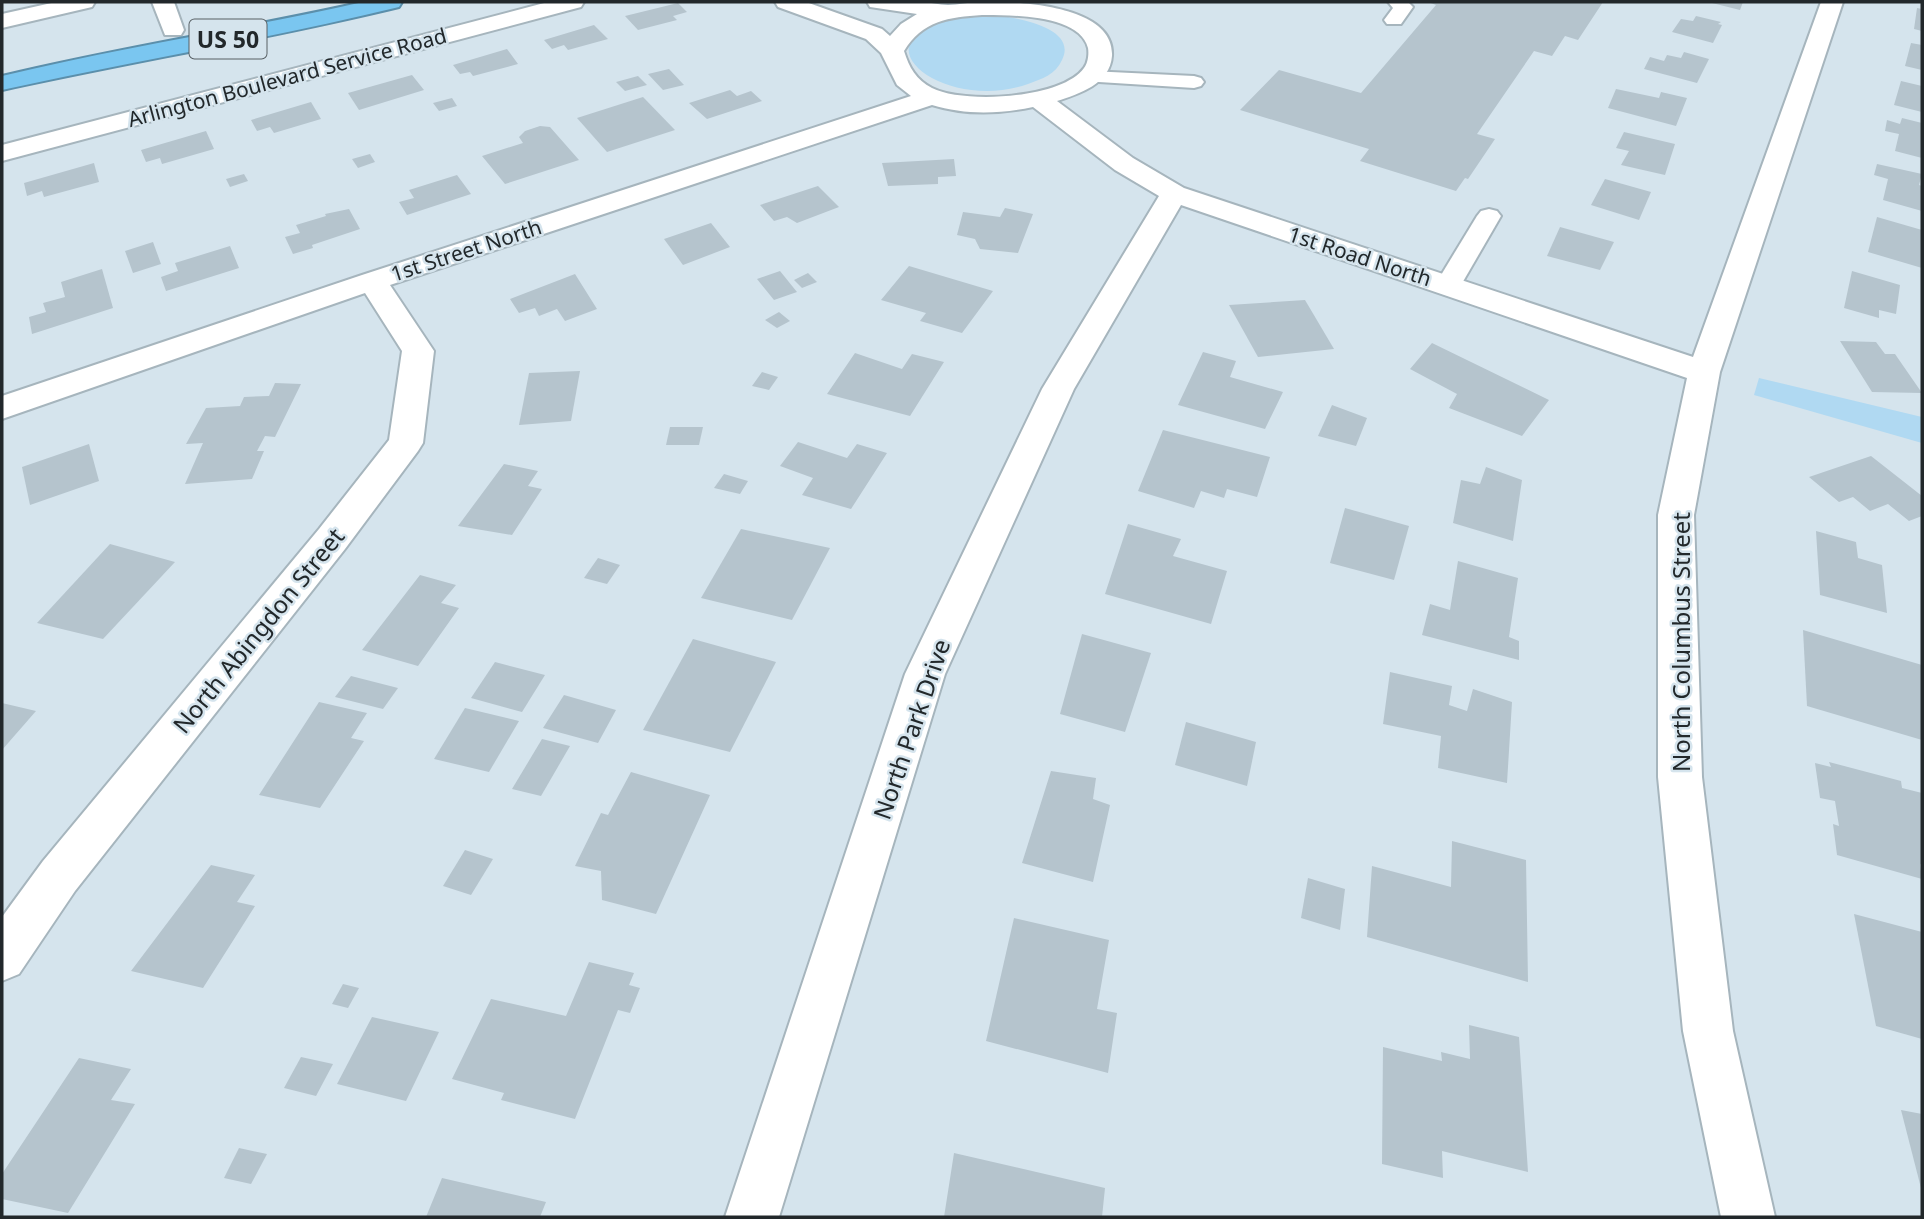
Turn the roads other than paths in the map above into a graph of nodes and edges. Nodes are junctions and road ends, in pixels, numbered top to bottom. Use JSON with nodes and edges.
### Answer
{"nodes":[{"id":1,"x":84,"y":2,"type":"edge"},
{"id":2,"x":163,"y":2,"type":"edge"},
{"id":3,"x":391,"y":2,"type":"edge"},
{"id":4,"x":573,"y":2,"type":"edge"},
{"id":5,"x":786,"y":2,"type":"edge"},
{"id":6,"x":878,"y":2,"type":"edge"},
{"id":7,"x":1832,"y":2,"type":"edge"},
{"id":8,"x":1063,"y":9,"type":"edge"},
{"id":9,"x":943,"y":11,"type":"junction"},
{"id":10,"x":227,"y":15,"type":"dead end"},
{"id":11,"x":2,"y":21,"type":"edge"},
{"id":12,"x":173,"y":30,"type":"junction"},
{"id":13,"x":892,"y":51,"type":"junction"},
{"id":14,"x":63,"y":68,"type":"junction"},
{"id":15,"x":1090,"y":77,"type":"junction"},
{"id":16,"x":1194,"y":82,"type":"dead end"},
{"id":17,"x":2,"y":83,"type":"edge"},
{"id":18,"x":932,"y":97,"type":"junction"},
{"id":19,"x":1038,"y":99,"type":"junction"},
{"id":20,"x":2,"y":153,"type":"edge"},
{"id":21,"x":1174,"y":194,"type":"junction"},
{"id":22,"x":1489,"y":216,"type":"dead end"},
{"id":23,"x":372,"y":281,"type":"junction"},
{"id":24,"x":1448,"y":285,"type":"junction"},
{"id":25,"x":1704,"y":372,"type":"junction"},
{"id":26,"x":2,"y":408,"type":"edge"},
{"id":27,"x":2,"y":957,"type":"edge"},
{"id":28,"x":752,"y":1217,"type":"edge"},
{"id":29,"x":1748,"y":1217,"type":"edge"}],
"edges":[{"from":1,"to":11,"type":"street"},
{"from":2,"to":12,"type":"street"},
{"from":3,"to":14,"type":"highway","number":"US 50"},
{"from":4,"to":20,"type":"street","name":"Arlington Boulevard Service Road"},
{"from":5,"to":13,"type":"street"},
{"from":6,"to":9,"type":"street"},
{"from":7,"to":25,"type":"street","name":"North Columbus Street"},
{"from":8,"to":9,"type":"street"},
{"from":8,"to":15,"type":"street"},
{"from":9,"to":13,"type":"street"},
{"from":10,"to":12,"type":"highway","number":"US 50"},
{"from":12,"to":14,"type":"highway","number":"US 50"},
{"from":13,"to":18,"type":"street"},
{"from":14,"to":17,"type":"highway","number":"US 50"},
{"from":15,"to":16,"type":"lane"},
{"from":15,"to":19,"type":"street"},
{"from":18,"to":19,"type":"street"},
{"from":18,"to":23,"type":"street","name":"1st Street North"},
{"from":19,"to":21,"type":"street","name":"1st Road North"},
{"from":21,"to":24,"type":"street","name":"1st Road North"},
{"from":21,"to":28,"type":"street","name":"North Park Drive"},
{"from":22,"to":24,"type":"lane"},
{"from":23,"to":26,"type":"street","name":"1st Street North"},
{"from":23,"to":27,"type":"street","name":"North Abingdon Street"},
{"from":24,"to":25,"type":"street","name":"1st Road North"},
{"from":25,"to":29,"type":"street","name":"North Columbus Street"}]}
